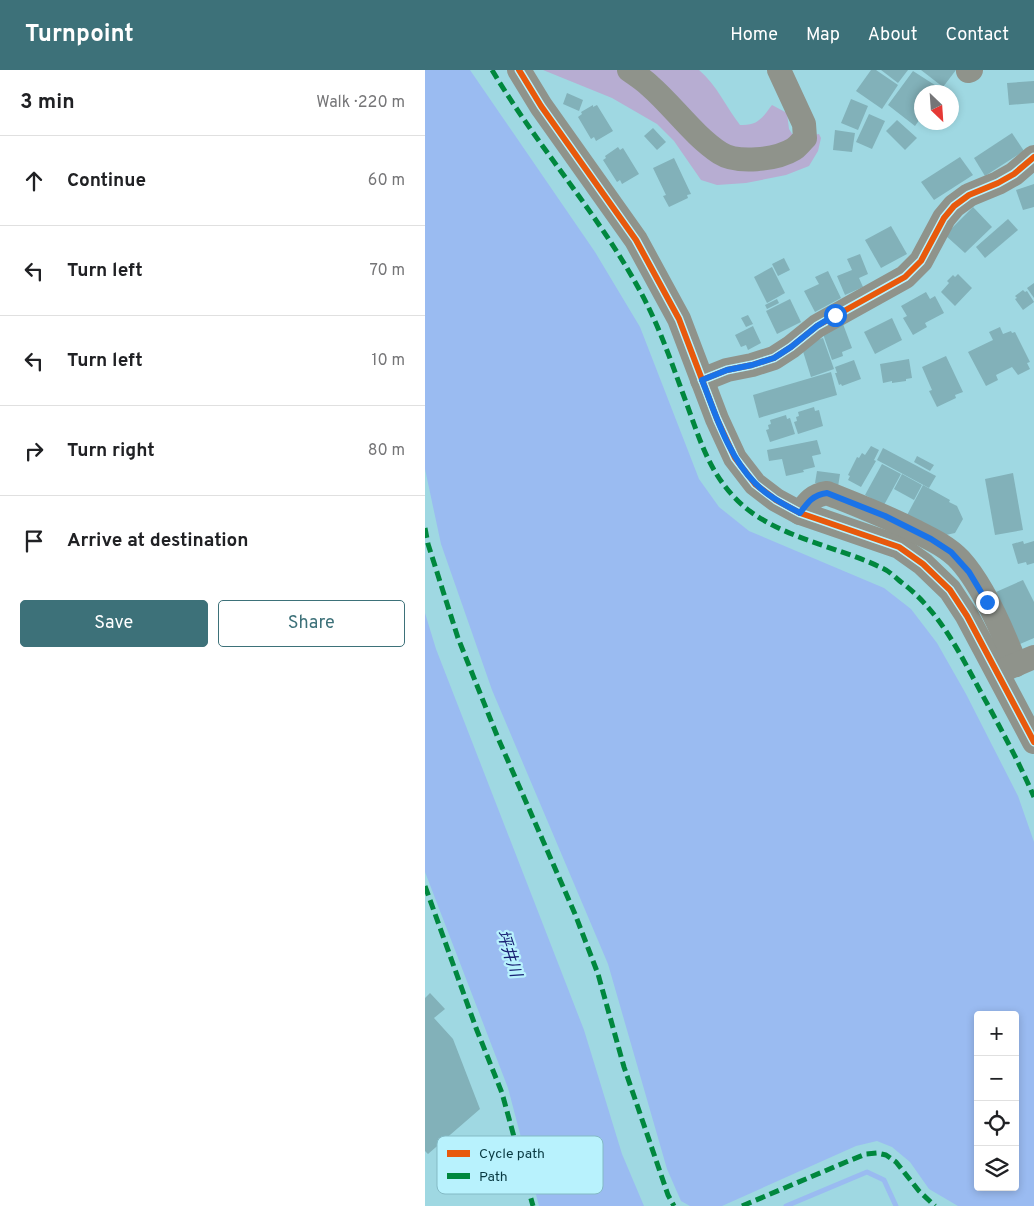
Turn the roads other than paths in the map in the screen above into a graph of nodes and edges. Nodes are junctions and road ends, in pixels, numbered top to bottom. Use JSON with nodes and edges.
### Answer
{"nodes":[{"id":1,"x":519,"y":70,"type":"edge"},
{"id":2,"x":629,"y":70,"type":"edge"},
{"id":3,"x":779,"y":70,"type":"edge"},
{"id":4,"x":1034,"y":157,"type":"edge"},
{"id":5,"x":702,"y":380,"type":"junction"},
{"id":6,"x":1016,"y":665,"type":"edge"},
{"id":7,"x":1034,"y":742,"type":"edge"}],
"edges":[{"from":1,"to":5,"type":"street"},
{"from":2,"to":3,"type":"street"},
{"from":4,"to":5,"type":"street"},
{"from":5,"to":6,"type":"street"},
{"from":6,"to":7,"type":"street"}]}
